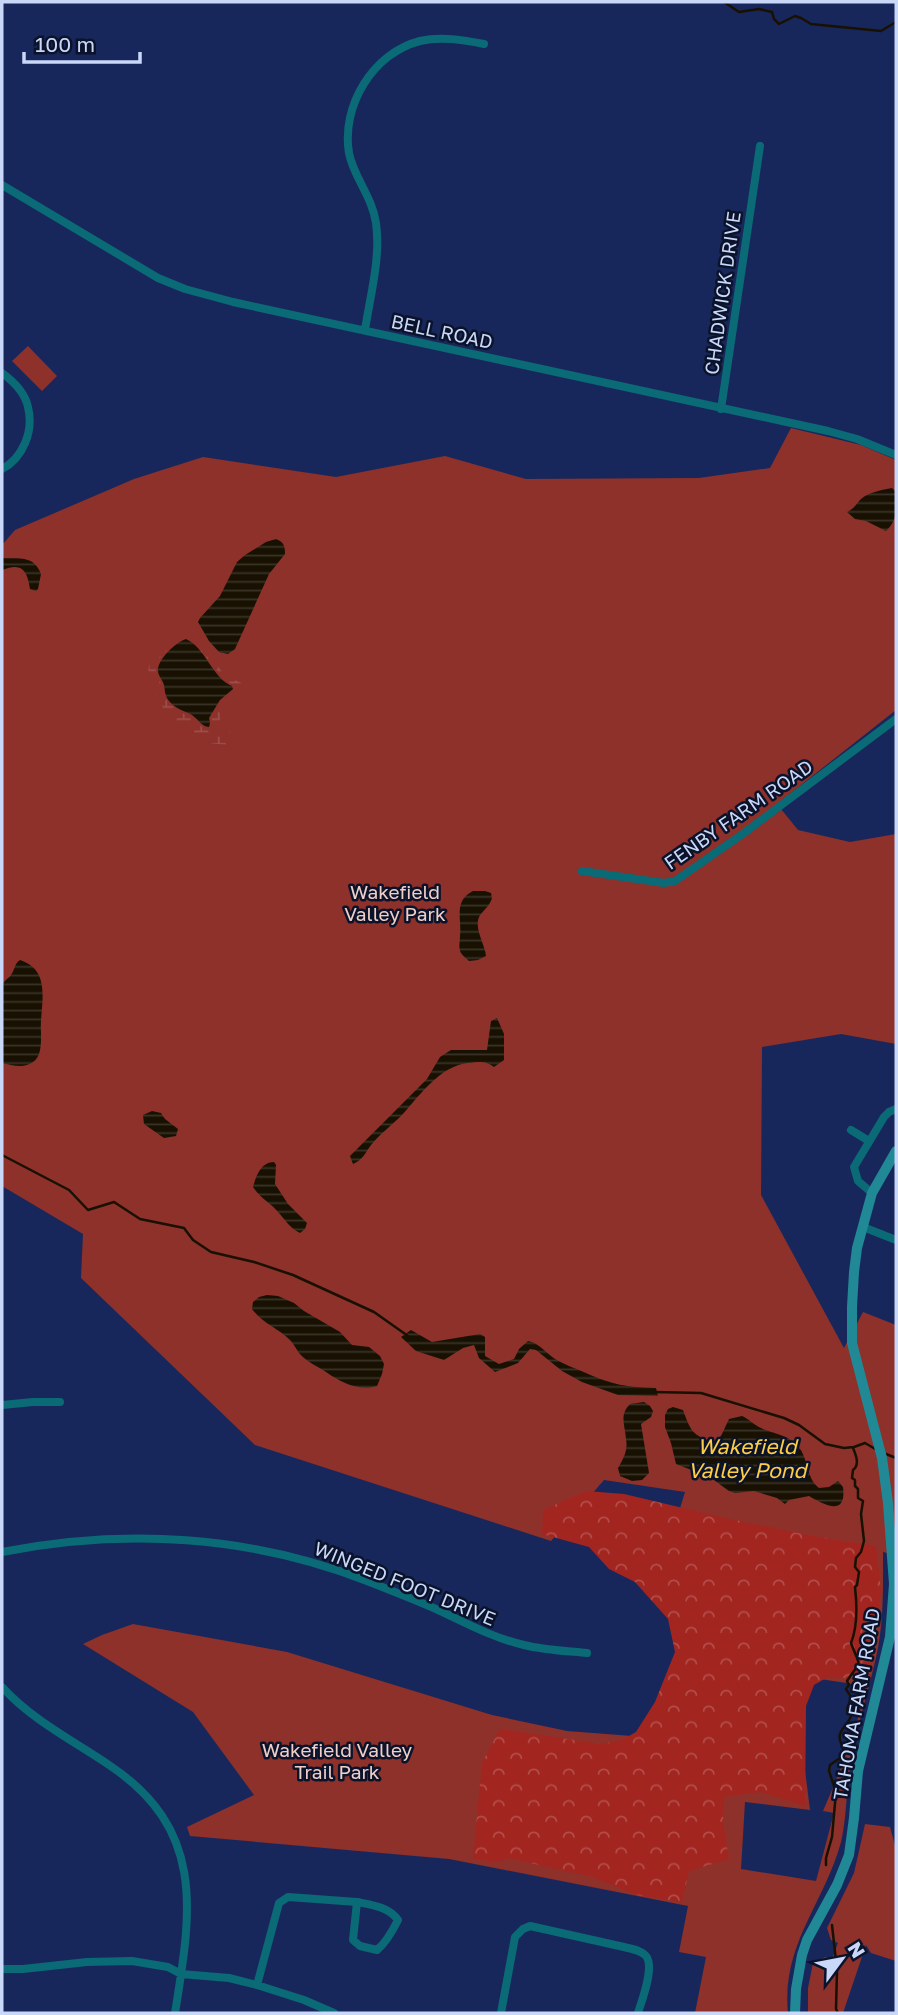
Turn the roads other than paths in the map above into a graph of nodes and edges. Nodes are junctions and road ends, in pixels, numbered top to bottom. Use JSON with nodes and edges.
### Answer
{"nodes":[{"id":1,"x":484,"y":44,"type":"dead end"},
{"id":2,"x":760,"y":146,"type":"dead end"},
{"id":3,"x":2,"y":185,"type":"edge"},
{"id":4,"x":365,"y":330,"type":"junction"},
{"id":5,"x":2,"y":373,"type":"edge"},
{"id":6,"x":721,"y":409,"type":"junction"},
{"id":7,"x":896,"y":455,"type":"edge"},
{"id":8,"x":2,"y":469,"type":"edge"},
{"id":9,"x":896,"y":719,"type":"edge"},
{"id":10,"x":582,"y":871,"type":"dead end"},
{"id":11,"x":896,"y":1109,"type":"edge"},
{"id":12,"x":851,"y":1130,"type":"dead end"},
{"id":13,"x":869,"y":1141,"type":"junction"},
{"id":14,"x":896,"y":1151,"type":"edge"},
{"id":15,"x":872,"y":1193,"type":"junction"},
{"id":16,"x":863,"y":1227,"type":"junction"},
{"id":17,"x":896,"y":1240,"type":"edge"},
{"id":18,"x":60,"y":1402,"type":"dead end"},
{"id":19,"x":2,"y":1405,"type":"edge"},
{"id":20,"x":2,"y":1552,"type":"edge"},
{"id":21,"x":893,"y":1637,"type":"edge"},
{"id":22,"x":587,"y":1653,"type":"dead end"},
{"id":23,"x":2,"y":1687,"type":"edge"},
{"id":24,"x":358,"y":1902,"type":"junction"},
{"id":25,"x":2,"y":1969,"type":"edge"},
{"id":26,"x":181,"y":1974,"type":"junction"},
{"id":27,"x":257,"y":1984,"type":"junction"},
{"id":28,"x":175,"y":2013,"type":"edge"},
{"id":29,"x":334,"y":2013,"type":"edge"},
{"id":30,"x":500,"y":2013,"type":"edge"},
{"id":31,"x":638,"y":2013,"type":"edge"},
{"id":32,"x":795,"y":2013,"type":"edge"}],
"edges":[{"from":1,"to":4,"type":"street"},
{"from":2,"to":6,"type":"street","name":"CHADWICK DRIVE"},
{"from":3,"to":4,"type":"street","name":"BELL ROAD"},
{"from":4,"to":6,"type":"street","name":"BELL ROAD"},
{"from":5,"to":8,"type":"street"},
{"from":6,"to":7,"type":"street","name":"BELL ROAD"},
{"from":9,"to":10,"type":"street","name":"FENBY FARM ROAD"},
{"from":11,"to":13,"type":"street"},
{"from":12,"to":13,"type":"street"},
{"from":13,"to":15,"type":"street"},
{"from":14,"to":15,"type":"street","name":"TAHOMA FARM ROAD"},
{"from":15,"to":16,"type":"street","name":"TAHOMA FARM ROAD"},
{"from":16,"to":17,"type":"street"},
{"from":16,"to":21,"type":"street","name":"TAHOMA FARM ROAD"},
{"from":18,"to":19,"type":"street"},
{"from":20,"to":22,"type":"street","name":"WINGED FOOT DRIVE"},
{"from":21,"to":32,"type":"street","name":"TAHOMA FARM ROAD"},
{"from":23,"to":26,"type":"street"},
{"from":24,"to":24,"type":"street"},
{"from":24,"to":27,"type":"street"},
{"from":25,"to":26,"type":"street"},
{"from":26,"to":27,"type":"street"},
{"from":26,"to":28,"type":"street"},
{"from":27,"to":29,"type":"street"},
{"from":30,"to":31,"type":"street"}]}
